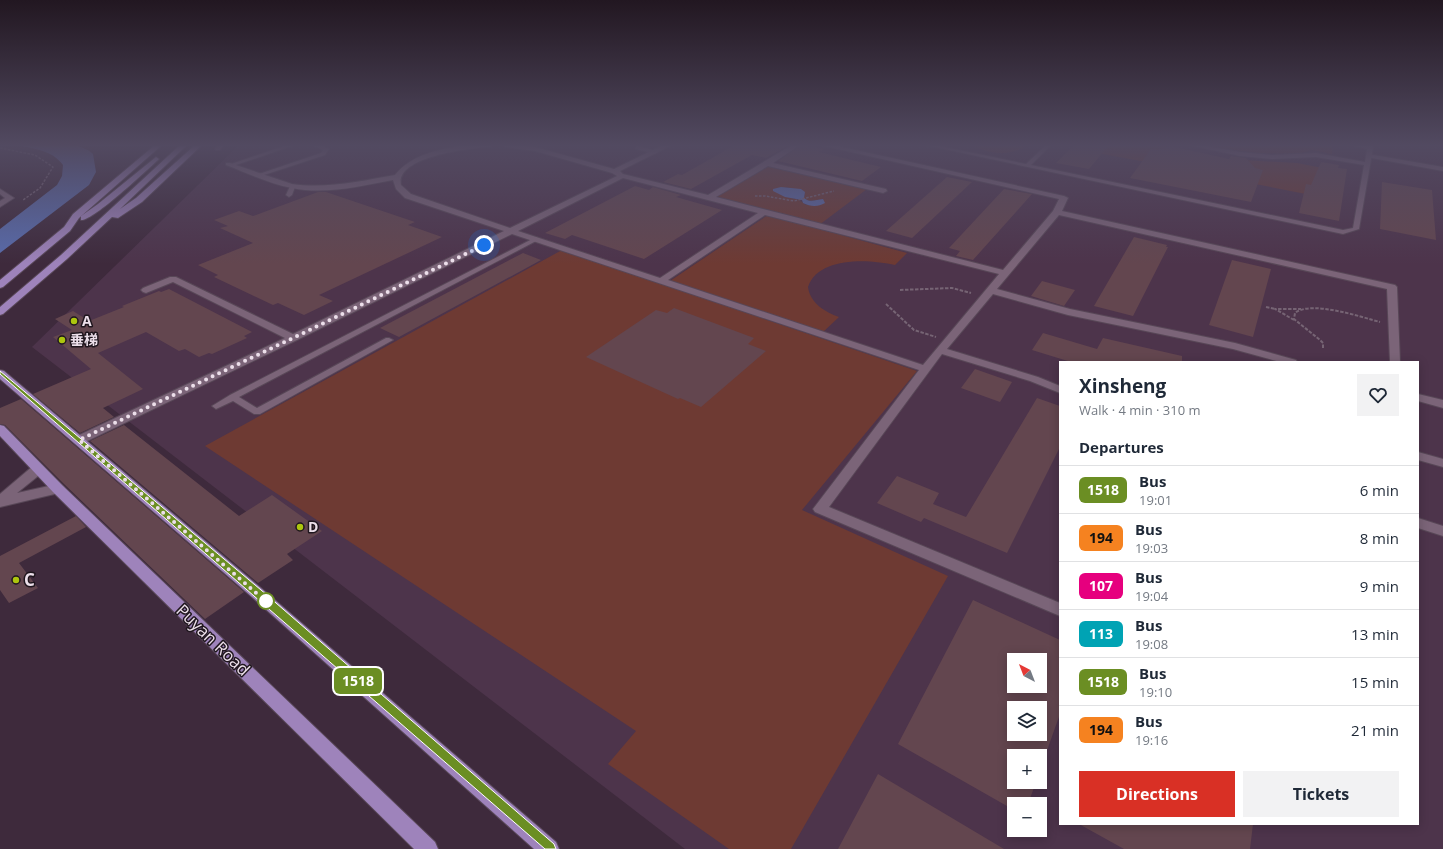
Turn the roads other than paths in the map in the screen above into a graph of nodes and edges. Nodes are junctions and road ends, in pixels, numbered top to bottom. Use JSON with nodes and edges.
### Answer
{"nodes":[{"id":1,"x":113,"y":185,"type":"edge"},
{"id":2,"x":126,"y":185,"type":"edge"},
{"id":3,"x":141,"y":185,"type":"edge"},
{"id":4,"x":156,"y":185,"type":"edge"},
{"id":5,"x":286,"y":185,"type":"edge"},
{"id":6,"x":350,"y":185,"type":"edge"},
{"id":7,"x":396,"y":185,"type":"edge"},
{"id":8,"x":599,"y":185,"type":"edge"},
{"id":9,"x":659,"y":185,"type":"edge"},
{"id":10,"x":731,"y":185,"type":"edge"},
{"id":11,"x":855,"y":185,"type":"edge"},
{"id":12,"x":1003,"y":185,"type":"edge"},
{"id":13,"x":1116,"y":185,"type":"edge"},
{"id":14,"x":1364,"y":185,"type":"edge"},
{"id":15,"x":292,"y":187,"type":"junction"},
{"id":16,"x":0,"y":191,"type":"edge"},
{"id":17,"x":883,"y":191,"type":"dead end"},
{"id":18,"x":289,"y":195,"type":"dead end"},
{"id":19,"x":709,"y":198,"type":"junction"},
{"id":20,"x":0,"y":205,"type":"edge"},
{"id":21,"x":764,"y":212,"type":"junction"},
{"id":22,"x":1056,"y":212,"type":"junction"},
{"id":23,"x":67,"y":229,"type":"junction"},
{"id":24,"x":512,"y":232,"type":"junction"},
{"id":25,"x":86,"y":236,"type":"junction"},
{"id":26,"x":536,"y":240,"type":"junction"},
{"id":27,"x":1006,"y":273,"type":"junction"},
{"id":28,"x":661,"y":281,"type":"junction"},
{"id":29,"x":0,"y":285,"type":"edge"},
{"id":30,"x":146,"y":290,"type":"dead end"},
{"id":31,"x":988,"y":294,"type":"junction"},
{"id":32,"x":0,"y":312,"type":"edge"},
{"id":33,"x":293,"y":338,"type":"junction"},
{"id":34,"x":389,"y":340,"type":"dead end"},
{"id":35,"x":940,"y":350,"type":"junction"},
{"id":36,"x":1257,"y":357,"type":"edge"},
{"id":37,"x":1285,"y":361,"type":"edge"},
{"id":38,"x":1395,"y":361,"type":"edge"},
{"id":39,"x":926,"y":369,"type":"junction"},
{"id":40,"x":0,"y":373,"type":"edge"},
{"id":41,"x":1059,"y":390,"type":"edge"},
{"id":42,"x":233,"y":397,"type":"junction"},
{"id":43,"x":1419,"y":397,"type":"edge"},
{"id":44,"x":1443,"y":404,"type":"edge"},
{"id":45,"x":216,"y":406,"type":"dead end"},
{"id":46,"x":0,"y":429,"type":"edge"},
{"id":47,"x":79,"y":440,"type":"junction"},
{"id":48,"x":1419,"y":456,"type":"edge"},
{"id":49,"x":1443,"y":463,"type":"edge"},
{"id":50,"x":38,"y":469,"type":"junction"},
{"id":51,"x":58,"y":489,"type":"junction"},
{"id":52,"x":0,"y":501,"type":"edge"},
{"id":53,"x":1419,"y":523,"type":"edge"},
{"id":54,"x":1443,"y":531,"type":"edge"},
{"id":55,"x":1059,"y":610,"type":"edge"},
{"id":56,"x":428,"y":849,"type":"edge"},
{"id":57,"x":549,"y":849,"type":"edge"}],
"edges":[{"from":1,"to":23,"type":"main road"},
{"from":2,"to":23,"type":"main road"},
{"from":3,"to":25,"type":"main road"},
{"from":4,"to":25,"type":"main road"},
{"from":5,"to":15,"type":"street"},
{"from":6,"to":15,"type":"street"},
{"from":7,"to":24,"type":"street"},
{"from":8,"to":24,"type":"street"},
{"from":9,"to":19,"type":"street"},
{"from":10,"to":19,"type":"street"},
{"from":11,"to":17,"type":"street"},
{"from":12,"to":22,"type":"street"},
{"from":13,"to":14,"type":"lane"},
{"from":15,"to":18,"type":"lane"},
{"from":16,"to":20,"type":"street"},
{"from":19,"to":21,"type":"street"},
{"from":21,"to":27,"type":"street"},
{"from":21,"to":28,"type":"street"},
{"from":22,"to":27,"type":"street"},
{"from":22,"to":38,"type":"street"},
{"from":23,"to":29,"type":"main road"},
{"from":24,"to":26,"type":"street"},
{"from":24,"to":33,"type":"street"},
{"from":25,"to":32,"type":"main road"},
{"from":26,"to":28,"type":"street"},
{"from":26,"to":42,"type":"lane"},
{"from":27,"to":31,"type":"street"},
{"from":28,"to":39,"type":"street"},
{"from":30,"to":33,"type":"street"},
{"from":31,"to":35,"type":"street"},
{"from":31,"to":36,"type":"street"},
{"from":33,"to":47,"type":"street"},
{"from":34,"to":42,"type":"lane"},
{"from":35,"to":39,"type":"street"},
{"from":35,"to":41,"type":"street"},
{"from":36,"to":37,"type":"street"},
{"from":39,"to":55,"type":"street"},
{"from":40,"to":47,"type":"main road"},
{"from":42,"to":45,"type":"lane"},
{"from":43,"to":44,"type":"street"},
{"from":46,"to":50,"type":"main road","name":"Puyan Road"},
{"from":47,"to":57,"type":"main road"},
{"from":48,"to":49,"type":"street"},
{"from":50,"to":51,"type":"main road","name":"Puyan Road"},
{"from":50,"to":52,"type":"street"},
{"from":51,"to":52,"type":"street"},
{"from":51,"to":56,"type":"main road","name":"Puyan Road"},
{"from":53,"to":54,"type":"street"}]}
